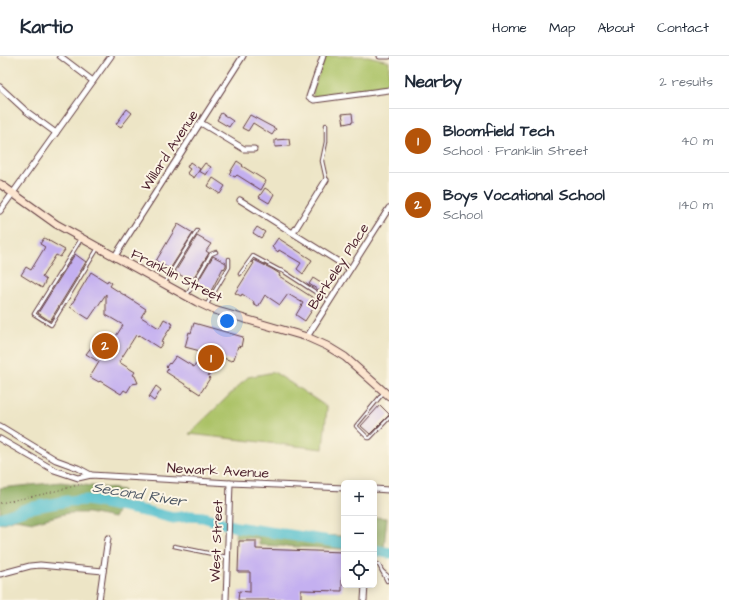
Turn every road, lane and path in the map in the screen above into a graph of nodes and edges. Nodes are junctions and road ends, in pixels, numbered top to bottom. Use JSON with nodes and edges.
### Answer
{"nodes":[{"id":1,"x":60,"y":56,"type":"edge"},
{"id":2,"x":111,"y":56,"type":"edge"},
{"id":3,"x":243,"y":56,"type":"edge"},
{"id":4,"x":323,"y":56,"type":"edge"},
{"id":5,"x":380,"y":56,"type":"edge"},
{"id":6,"x":389,"y":56,"type":"edge"},
{"id":7,"x":93,"y":81,"type":"junction"},
{"id":8,"x":0,"y":87,"type":"edge"},
{"id":9,"x":389,"y":90,"type":"edge"},
{"id":10,"x":201,"y":123,"type":"junction"},
{"id":11,"x":326,"y":125,"type":"dead end"},
{"id":12,"x":56,"y":133,"type":"junction"},
{"id":13,"x":254,"y":149,"type":"dead end"},
{"id":14,"x":326,"y":180,"type":"joint"},
{"id":15,"x":0,"y":184,"type":"edge"},
{"id":16,"x":12,"y":194,"type":"junction"},
{"id":17,"x":240,"y":200,"type":"dead end"},
{"id":18,"x":389,"y":208,"type":"edge"},
{"id":19,"x":0,"y":211,"type":"edge"},
{"id":20,"x":197,"y":231,"type":"dead end"},
{"id":21,"x":293,"y":233,"type":"junction"},
{"id":22,"x":81,"y":238,"type":"junction"},
{"id":23,"x":98,"y":247,"type":"junction"},
{"id":24,"x":216,"y":252,"type":"dead end"},
{"id":25,"x":114,"y":256,"type":"junction"},
{"id":26,"x":229,"y":259,"type":"dead end"},
{"id":27,"x":350,"y":269,"type":"junction"},
{"id":28,"x":240,"y":274,"type":"dead end"},
{"id":29,"x":164,"y":284,"type":"junction"},
{"id":30,"x":186,"y":296,"type":"junction"},
{"id":31,"x":329,"y":301,"type":"junction"},
{"id":32,"x":206,"y":307,"type":"junction"},
{"id":33,"x":307,"y":337,"type":"junction"},
{"id":34,"x":386,"y":394,"type":"edge"},
{"id":35,"x":389,"y":418,"type":"edge"},
{"id":36,"x":0,"y":426,"type":"edge"},
{"id":37,"x":0,"y":439,"type":"edge"},
{"id":38,"x":91,"y":475,"type":"junction"},
{"id":39,"x":230,"y":483,"type":"junction"},
{"id":40,"x":82,"y":484,"type":"dead end"},
{"id":41,"x":341,"y":488,"type":"edge"},
{"id":42,"x":377,"y":489,"type":"edge"},
{"id":43,"x":389,"y":490,"type":"edge"},
{"id":44,"x":0,"y":503,"type":"edge"},
{"id":45,"x":108,"y":538,"type":"dead end"},
{"id":46,"x":174,"y":546,"type":"dead end"},
{"id":47,"x":227,"y":557,"type":"junction"},
{"id":48,"x":377,"y":564,"type":"edge"},
{"id":49,"x":103,"y":571,"type":"junction"},
{"id":50,"x":382,"y":571,"type":"junction"},
{"id":51,"x":0,"y":574,"type":"edge"},
{"id":52,"x":389,"y":577,"type":"edge"},
{"id":53,"x":387,"y":581,"type":"dead end"},
{"id":54,"x":365,"y":588,"type":"edge"},
{"id":55,"x":99,"y":600,"type":"edge"},
{"id":56,"x":226,"y":600,"type":"edge"},
{"id":57,"x":364,"y":600,"type":"edge"}],
"edges":[{"from":1,"to":7,"type":"street"},
{"from":2,"to":7,"type":"street"},
{"from":3,"to":10,"type":"street","name":"Willard Avenue"},
{"from":4,"to":9,"type":"street"},
{"from":5,"to":6,"type":"street"},
{"from":7,"to":12,"type":"street"},
{"from":8,"to":12,"type":"street"},
{"from":10,"to":13,"type":"street"},
{"from":10,"to":25,"type":"street","name":"Willard Avenue"},
{"from":11,"to":14,"type":"lane"},
{"from":12,"to":16,"type":"street"},
{"from":14,"to":21,"type":"street"},
{"from":15,"to":16,"type":"main road","name":"Franklin Street"},
{"from":16,"to":19,"type":"street"},
{"from":16,"to":22,"type":"main road","name":"Franklin Street"},
{"from":17,"to":21,"type":"street"},
{"from":18,"to":27,"type":"street","name":"Berkeley Place"},
{"from":20,"to":29,"type":"lane"},
{"from":21,"to":27,"type":"street"},
{"from":22,"to":23,"type":"main road","name":"Franklin Street"},
{"from":22,"to":23,"type":"lane"},
{"from":23,"to":25,"type":"main road","name":"Franklin Street"},
{"from":24,"to":30,"type":"lane"},
{"from":25,"to":29,"type":"main road","name":"Franklin Street"},
{"from":26,"to":32,"type":"lane"},
{"from":27,"to":31,"type":"street","name":"Berkeley Place"},
{"from":28,"to":31,"type":"lane"},
{"from":29,"to":30,"type":"main road","name":"Franklin Street"},
{"from":30,"to":32,"type":"main road","name":"Franklin Street"},
{"from":31,"to":33,"type":"street","name":"Berkeley Place"},
{"from":32,"to":33,"type":"main road","name":"Franklin Street"},
{"from":33,"to":34,"type":"main road","name":"Franklin Street"},
{"from":34,"to":35,"type":"lane"},
{"from":36,"to":38,"type":"street","name":"Newark Avenue"},
{"from":37,"to":38,"type":"street","name":"Newark Avenue"},
{"from":38,"to":39,"type":"street","name":"Newark Avenue"},
{"from":39,"to":41,"type":"street","name":"Newark Avenue"},
{"from":39,"to":47,"type":"street","name":"West Street"},
{"from":40,"to":44,"type":"path"},
{"from":42,"to":43,"type":"street"},
{"from":45,"to":49,"type":"street"},
{"from":46,"to":47,"type":"lane"},
{"from":47,"to":56,"type":"street","name":"West Street"},
{"from":48,"to":50,"type":"lane"},
{"from":49,"to":51,"type":"street"},
{"from":49,"to":55,"type":"street"},
{"from":50,"to":52,"type":"lane"},
{"from":50,"to":53,"type":"lane"},
{"from":54,"to":57,"type":"street"}]}
